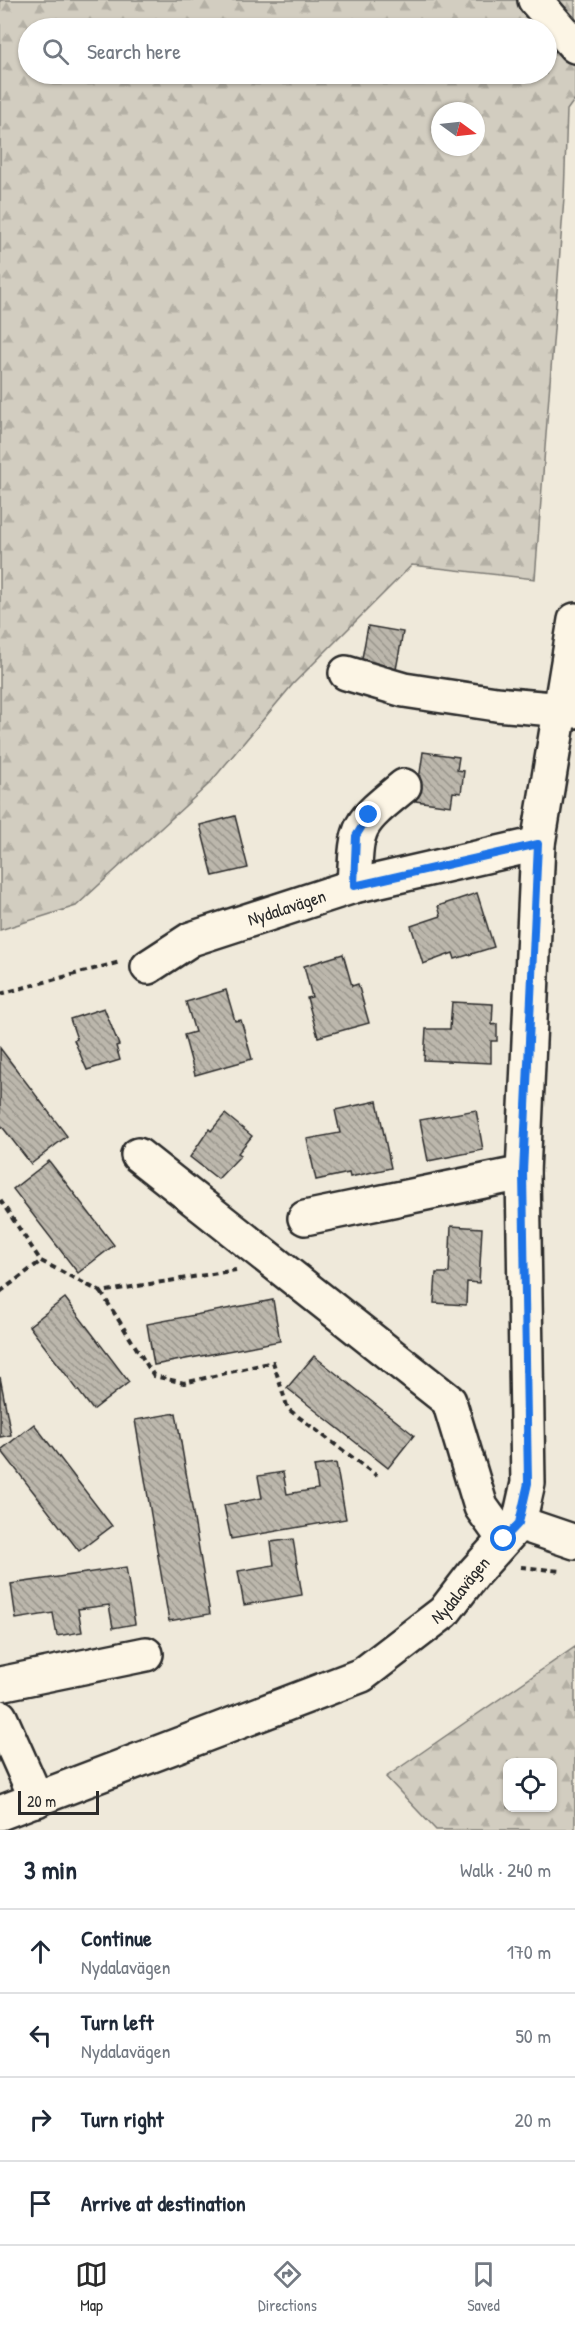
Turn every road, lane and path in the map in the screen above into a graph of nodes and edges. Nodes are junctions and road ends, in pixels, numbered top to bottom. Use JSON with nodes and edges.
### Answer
{"nodes":[{"id":1,"x":535,"y":0,"type":"edge"},
{"id":2,"x":551,"y":18,"type":"edge"},
{"id":3,"x":557,"y":25,"type":"edge"},
{"id":4,"x":575,"y":46,"type":"edge"},
{"id":5,"x":575,"y":620,"type":"edge"},
{"id":6,"x":346,"y":673,"type":"dead end"},
{"id":7,"x":568,"y":698,"type":"edge"},
{"id":8,"x":404,"y":786,"type":"dead end"},
{"id":9,"x":538,"y":844,"type":"junction"},
{"id":10,"x":354,"y":886,"type":"junction"},
{"id":11,"x":148,"y":967,"type":"joint"},
{"id":12,"x":0,"y":994,"type":"edge"},
{"id":13,"x":138,"y":1155,"type":"dead end"},
{"id":14,"x":523,"y":1173,"type":"junction"},
{"id":15,"x":0,"y":1200,"type":"edge"},
{"id":16,"x":305,"y":1218,"type":"dead end"},
{"id":17,"x":41,"y":1261,"type":"junction"},
{"id":18,"x":275,"y":1264,"type":"junction"},
{"id":19,"x":0,"y":1292,"type":"edge"},
{"id":20,"x":101,"y":1292,"type":"junction"},
{"id":21,"x":377,"y":1476,"type":"dead end"},
{"id":22,"x":511,"y":1531,"type":"junction"},
{"id":23,"x":575,"y":1542,"type":"edge"},
{"id":24,"x":146,"y":1654,"type":"dead end"},
{"id":25,"x":0,"y":1684,"type":"edge"},
{"id":26,"x":0,"y":1717,"type":"edge"},
{"id":27,"x":37,"y":1800,"type":"junction"},
{"id":28,"x":0,"y":1813,"type":"edge"}],
"edges":[{"from":1,"to":2,"type":"street"},
{"from":3,"to":4,"type":"street"},
{"from":5,"to":7,"type":"street","name":"Nydalavägen"},
{"from":6,"to":7,"type":"street"},
{"from":7,"to":9,"type":"street","name":"Nydalavägen"},
{"from":8,"to":10,"type":"street"},
{"from":9,"to":10,"type":"street","name":"Nydalavägen"},
{"from":9,"to":14,"type":"street","name":"Nydalavägen"},
{"from":10,"to":11,"type":"street","name":"Nydalavägen"},
{"from":11,"to":12,"type":"path"},
{"from":13,"to":18,"type":"street"},
{"from":14,"to":16,"type":"street"},
{"from":14,"to":22,"type":"street","name":"Nydalavägen"},
{"from":15,"to":17,"type":"path"},
{"from":17,"to":19,"type":"path"},
{"from":17,"to":20,"type":"path"},
{"from":18,"to":20,"type":"path"},
{"from":18,"to":22,"type":"street"},
{"from":20,"to":21,"type":"path"},
{"from":22,"to":23,"type":"street"},
{"from":22,"to":27,"type":"street","name":"Nydalavägen"},
{"from":24,"to":25,"type":"street"},
{"from":26,"to":27,"type":"street"},
{"from":27,"to":28,"type":"street","name":"Nydalavägen"}]}
